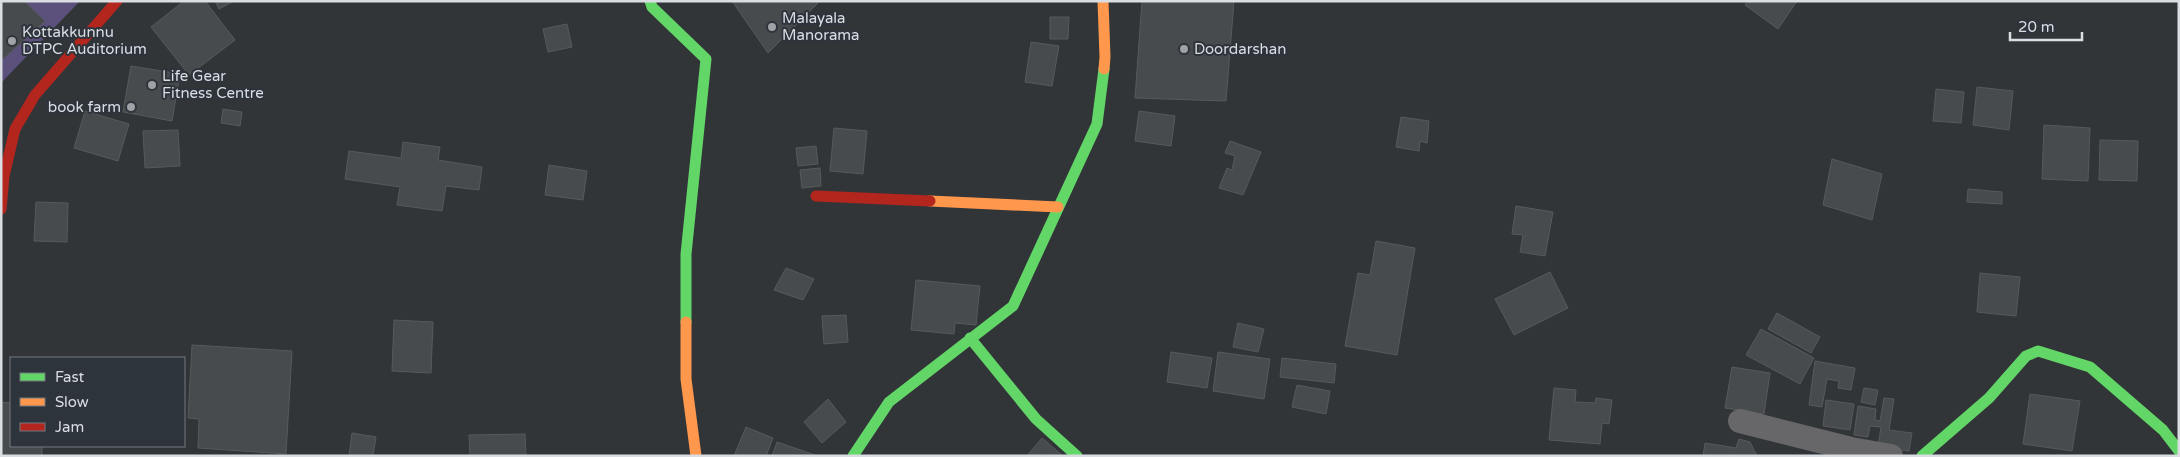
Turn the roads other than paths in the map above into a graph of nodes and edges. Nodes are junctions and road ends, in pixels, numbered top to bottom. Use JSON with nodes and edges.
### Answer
{"nodes":[{"id":1,"x":117,"y":1,"type":"edge"},
{"id":2,"x":650,"y":1,"type":"edge"},
{"id":3,"x":1103,"y":1,"type":"edge"},
{"id":4,"x":816,"y":196,"type":"dead end"},
{"id":5,"x":1058,"y":207,"type":"junction"},
{"id":6,"x":1,"y":209,"type":"edge"},
{"id":7,"x":970,"y":338,"type":"junction"},
{"id":8,"x":1740,"y":420,"type":"dead end"},
{"id":9,"x":2179,"y":451,"type":"edge"},
{"id":10,"x":696,"y":456,"type":"edge"},
{"id":11,"x":853,"y":456,"type":"edge"},
{"id":12,"x":1077,"y":456,"type":"edge"},
{"id":13,"x":1891,"y":456,"type":"edge"},
{"id":14,"x":1922,"y":456,"type":"edge"}],
"edges":[{"from":1,"to":6,"type":"street"},
{"from":2,"to":10,"type":"street"},
{"from":3,"to":5,"type":"street"},
{"from":4,"to":5,"type":"street"},
{"from":5,"to":7,"type":"street"},
{"from":7,"to":11,"type":"street"},
{"from":7,"to":12,"type":"street"},
{"from":8,"to":13,"type":"street"},
{"from":9,"to":14,"type":"street"}]}
